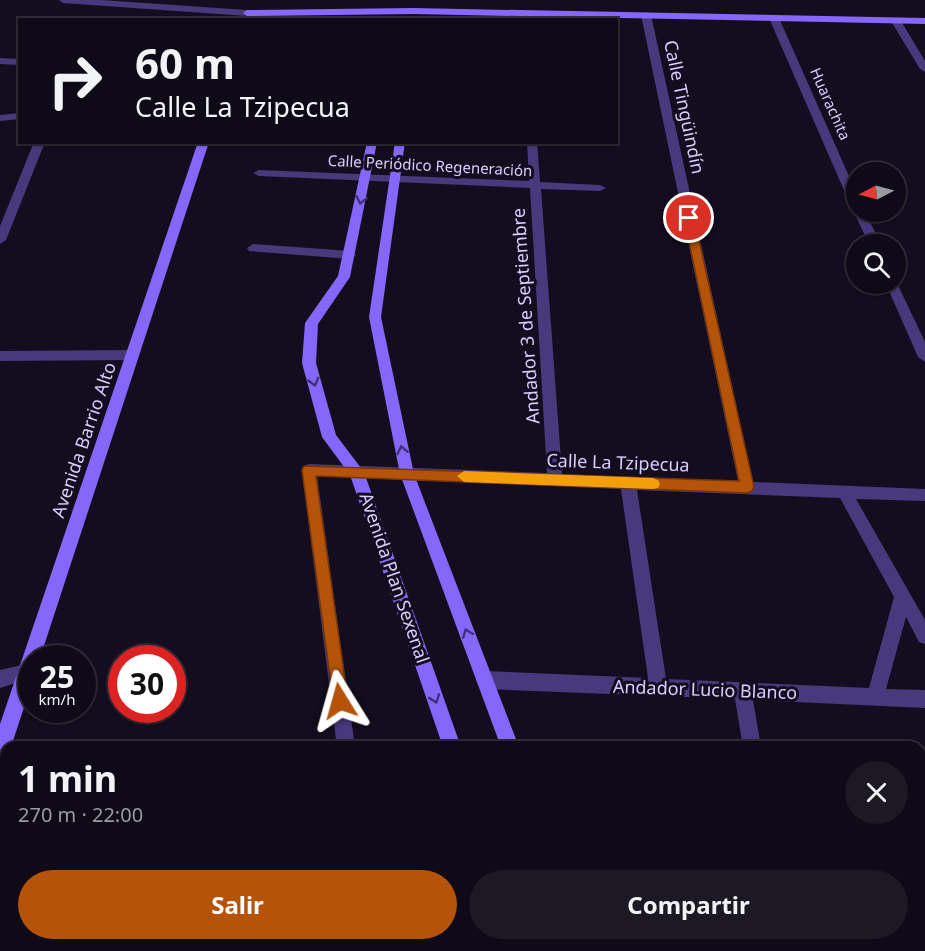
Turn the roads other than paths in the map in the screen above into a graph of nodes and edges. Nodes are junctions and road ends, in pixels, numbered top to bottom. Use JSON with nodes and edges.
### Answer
{"nodes":[{"id":1,"x":63,"y":0,"type":"edge"},
{"id":2,"x":252,"y":0,"type":"edge"},
{"id":3,"x":413,"y":15,"type":"edge"},
{"id":4,"x":646,"y":15,"type":"junction"},
{"id":5,"x":246,"y":16,"type":"edge"},
{"id":6,"x":393,"y":16,"type":"edge"},
{"id":7,"x":774,"y":18,"type":"junction"},
{"id":8,"x":896,"y":21,"type":"junction"},
{"id":9,"x":925,"y":21,"type":"edge"},
{"id":10,"x":0,"y":61,"type":"edge"},
{"id":11,"x":18,"y":63,"type":"edge"},
{"id":12,"x":925,"y":69,"type":"edge"},
{"id":13,"x":18,"y":116,"type":"edge"},
{"id":14,"x":0,"y":118,"type":"edge"},
{"id":15,"x":39,"y":144,"type":"edge"},
{"id":16,"x":203,"y":144,"type":"edge"},
{"id":17,"x":372,"y":144,"type":"edge"},
{"id":18,"x":400,"y":144,"type":"edge"},
{"id":19,"x":532,"y":144,"type":"edge"},
{"id":20,"x":259,"y":173,"type":"dead end"},
{"id":21,"x":365,"y":177,"type":"junction"},
{"id":22,"x":396,"y":179,"type":"junction"},
{"id":23,"x":846,"y":181,"type":"edge"},
{"id":24,"x":535,"y":186,"type":"junction"},
{"id":25,"x":600,"y":188,"type":"dead end"},
{"id":26,"x":0,"y":240,"type":"edge"},
{"id":27,"x":253,"y":248,"type":"dead end"},
{"id":28,"x":350,"y":255,"type":"junction"},
{"id":29,"x":897,"y":294,"type":"edge"},
{"id":30,"x":133,"y":355,"type":"junction"},
{"id":31,"x":0,"y":356,"type":"edge"},
{"id":32,"x":925,"y":357,"type":"edge"},
{"id":33,"x":357,"y":472,"type":"junction"},
{"id":34,"x":407,"y":474,"type":"junction"},
{"id":35,"x":555,"y":480,"type":"junction"},
{"id":36,"x":628,"y":483,"type":"junction"},
{"id":37,"x":747,"y":487,"type":"junction"},
{"id":38,"x":844,"y":491,"type":"junction"},
{"id":39,"x":925,"y":495,"type":"edge"},
{"id":40,"x":903,"y":596,"type":"junction"},
{"id":41,"x":925,"y":636,"type":"edge"},
{"id":42,"x":36,"y":645,"type":"edge"},
{"id":43,"x":18,"y":674,"type":"edge"},
{"id":44,"x":0,"y":679,"type":"edge"},
{"id":45,"x":485,"y":680,"type":"junction"},
{"id":46,"x":658,"y":688,"type":"junction"},
{"id":47,"x":742,"y":691,"type":"junction"},
{"id":48,"x":875,"y":697,"type":"junction"},
{"id":49,"x":18,"y":698,"type":"edge"},
{"id":50,"x":925,"y":699,"type":"edge"},
{"id":51,"x":3,"y":741,"type":"edge"},
{"id":52,"x":345,"y":741,"type":"edge"},
{"id":53,"x":450,"y":741,"type":"edge"},
{"id":54,"x":508,"y":741,"type":"edge"},
{"id":55,"x":751,"y":741,"type":"edge"}],
"edges":[{"from":1,"to":5,"type":"street"},
{"from":2,"to":5,"type":"street"},
{"from":3,"to":4,"type":"street"},
{"from":3,"to":6,"type":"street"},
{"from":4,"to":7,"type":"street"},
{"from":4,"to":37,"type":"street","name":"Calle Tingüindín"},
{"from":5,"to":6,"type":"street"},
{"from":7,"to":8,"type":"street"},
{"from":7,"to":23,"type":"street","name":"Huarachita"},
{"from":8,"to":9,"type":"street"},
{"from":8,"to":12,"type":"street"},
{"from":10,"to":11,"type":"street"},
{"from":13,"to":14,"type":"street"},
{"from":15,"to":26,"type":"street"},
{"from":16,"to":30,"type":"street","name":"Avenida Barrio Alto"},
{"from":17,"to":21,"type":"street","name":"Avenida Plan Sexenal"},
{"from":18,"to":22,"type":"street"},
{"from":19,"to":24,"type":"street","name":"Andador 3 de Septiembre"},
{"from":20,"to":21,"type":"street","name":"Calle Periódico Regeneración"},
{"from":21,"to":22,"type":"street","name":"Calle Periódico Regeneración"},
{"from":21,"to":28,"type":"street","name":"Avenida Plan Sexenal","one_way":true},
{"from":22,"to":24,"type":"street","name":"Calle Periódico Regeneración"},
{"from":34,"to":22,"type":"street","one_way":true},
{"from":24,"to":25,"type":"street","name":"Calle Periódico Regeneración"},
{"from":24,"to":35,"type":"street","name":"Andador 3 de Septiembre"},
{"from":27,"to":28,"type":"street"},
{"from":28,"to":33,"type":"street","name":"Avenida Plan Sexenal","one_way":true},
{"from":29,"to":32,"type":"street"},
{"from":30,"to":31,"type":"street"},
{"from":30,"to":42,"type":"street","name":"Avenida Barrio Alto"},
{"from":33,"to":34,"type":"street","name":"Calle La Tzipecua"},
{"from":33,"to":52,"type":"street","name":"Calle La Tzipecua"},
{"from":33,"to":53,"type":"street","name":"Avenida Plan Sexenal","one_way":true},
{"from":34,"to":35,"type":"street","name":"Calle La Tzipecua"},
{"from":45,"to":34,"type":"street","one_way":true},
{"from":35,"to":36,"type":"street","name":"Calle La Tzipecua"},
{"from":36,"to":37,"type":"street","name":"Calle La Tzipecua"},
{"from":36,"to":46,"type":"street"},
{"from":37,"to":38,"type":"street","name":"Calle La Tzipecua"},
{"from":38,"to":39,"type":"street","name":"Calle La Tzipecua"},
{"from":38,"to":40,"type":"street"},
{"from":40,"to":41,"type":"street"},
{"from":40,"to":48,"type":"street"},
{"from":43,"to":44,"type":"street"},
{"from":45,"to":46,"type":"street","name":"Andador Lucio Blanco"},
{"from":45,"to":54,"type":"street"},
{"from":46,"to":47,"type":"street","name":"Andador Lucio Blanco"},
{"from":47,"to":48,"type":"street","name":"Andador Lucio Blanco"},
{"from":47,"to":55,"type":"street"},
{"from":48,"to":50,"type":"street","name":"Andador Lucio Blanco"},
{"from":49,"to":51,"type":"street","name":"Avenida Barrio Alto"}]}
